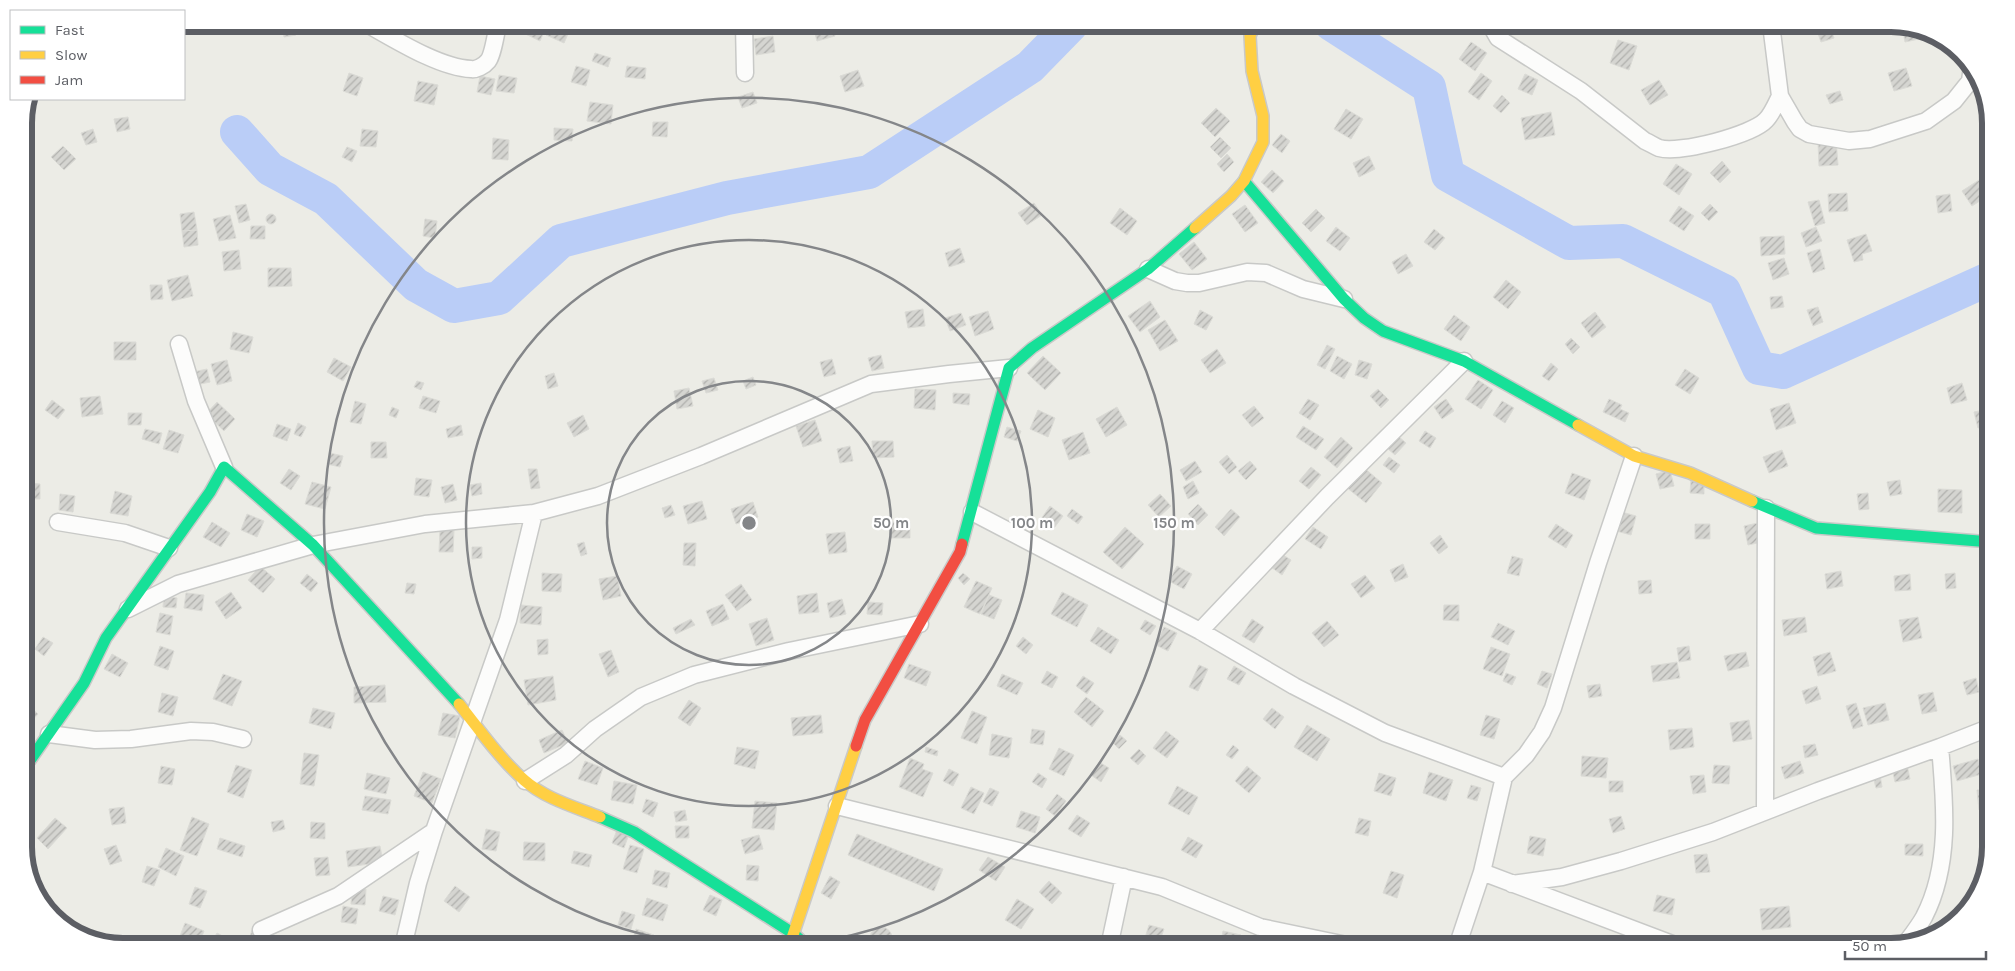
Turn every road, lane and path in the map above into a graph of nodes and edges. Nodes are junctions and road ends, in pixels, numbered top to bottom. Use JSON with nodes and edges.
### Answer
{"nodes":[{"id":1,"x":382,"y":32,"type":"edge"},
{"id":2,"x":496,"y":32,"type":"edge"},
{"id":3,"x":744,"y":32,"type":"edge"},
{"id":4,"x":1252,"y":32,"type":"edge"},
{"id":5,"x":1495,"y":32,"type":"edge"},
{"id":6,"x":1772,"y":32,"type":"edge"},
{"id":7,"x":745,"y":73,"type":"dead end"},
{"id":8,"x":1970,"y":79,"type":"edge"},
{"id":9,"x":1780,"y":96,"type":"junction"},
{"id":10,"x":1244,"y":181,"type":"junction"},
{"id":11,"x":1148,"y":269,"type":"junction"},
{"id":12,"x":1344,"y":299,"type":"junction"},
{"id":13,"x":179,"y":344,"type":"dead end"},
{"id":14,"x":1464,"y":361,"type":"junction"},
{"id":15,"x":1009,"y":368,"type":"junction"},
{"id":16,"x":1634,"y":456,"type":"junction"},
{"id":17,"x":224,"y":467,"type":"junction"},
{"id":18,"x":1766,"y":508,"type":"junction"},
{"id":19,"x":972,"y":512,"type":"junction"},
{"id":20,"x":534,"y":513,"type":"junction"},
{"id":21,"x":58,"y":522,"type":"dead end"},
{"id":22,"x":1982,"y":541,"type":"edge"},
{"id":23,"x":313,"y":545,"type":"junction"},
{"id":24,"x":169,"y":548,"type":"junction"},
{"id":25,"x":128,"y":609,"type":"junction"},
{"id":26,"x":920,"y":624,"type":"junction"},
{"id":27,"x":1200,"y":631,"type":"junction"},
{"id":28,"x":473,"y":722,"type":"junction"},
{"id":29,"x":1982,"y":731,"type":"edge"},
{"id":30,"x":49,"y":734,"type":"junction"},
{"id":31,"x":242,"y":739,"type":"dead end"},
{"id":32,"x":1940,"y":747,"type":"junction"},
{"id":33,"x":33,"y":756,"type":"edge"},
{"id":34,"x":1504,"y":777,"type":"junction"},
{"id":35,"x":525,"y":781,"type":"junction"},
{"id":36,"x":838,"y":806,"type":"junction"},
{"id":37,"x":1765,"y":811,"type":"junction"},
{"id":38,"x":434,"y":831,"type":"junction"},
{"id":39,"x":1482,"y":872,"type":"junction"},
{"id":40,"x":1124,"y":878,"type":"junction"},
{"id":41,"x":1512,"y":884,"type":"junction"},
{"id":42,"x":261,"y":930,"type":"dead end"},
{"id":43,"x":794,"y":934,"type":"junction"},
{"id":44,"x":1911,"y":936,"type":"edge"},
{"id":45,"x":405,"y":938,"type":"edge"},
{"id":46,"x":792,"y":938,"type":"edge"},
{"id":47,"x":798,"y":938,"type":"edge"},
{"id":48,"x":1111,"y":938,"type":"edge"},
{"id":49,"x":1313,"y":938,"type":"edge"},
{"id":50,"x":1460,"y":938,"type":"edge"},
{"id":51,"x":1656,"y":938,"type":"edge"}],
"edges":[{"from":1,"to":2,"type":"street"},
{"from":3,"to":7,"type":"street"},
{"from":4,"to":10,"type":"street"},
{"from":5,"to":9,"type":"street"},
{"from":6,"to":9,"type":"street"},
{"from":8,"to":9,"type":"street"},
{"from":10,"to":11,"type":"street"},
{"from":10,"to":12,"type":"street"},
{"from":11,"to":12,"type":"street"},
{"from":11,"to":15,"type":"street"},
{"from":12,"to":14,"type":"street"},
{"from":13,"to":17,"type":"street"},
{"from":14,"to":16,"type":"street"},
{"from":14,"to":27,"type":"street"},
{"from":15,"to":19,"type":"street"},
{"from":15,"to":20,"type":"street"},
{"from":16,"to":18,"type":"street"},
{"from":16,"to":34,"type":"street"},
{"from":17,"to":23,"type":"street"},
{"from":17,"to":24,"type":"street"},
{"from":18,"to":22,"type":"street"},
{"from":18,"to":37,"type":"street"},
{"from":19,"to":26,"type":"street"},
{"from":19,"to":27,"type":"street"},
{"from":20,"to":23,"type":"street"},
{"from":20,"to":28,"type":"street"},
{"from":21,"to":24,"type":"street"},
{"from":23,"to":25,"type":"street"},
{"from":23,"to":28,"type":"street"},
{"from":24,"to":25,"type":"street"},
{"from":25,"to":30,"type":"street"},
{"from":26,"to":35,"type":"street"},
{"from":26,"to":36,"type":"street"},
{"from":27,"to":34,"type":"street"},
{"from":28,"to":35,"type":"street"},
{"from":28,"to":38,"type":"street"},
{"from":29,"to":32,"type":"street"},
{"from":30,"to":31,"type":"street"},
{"from":30,"to":33,"type":"street"},
{"from":32,"to":37,"type":"street"},
{"from":32,"to":44,"type":"street"},
{"from":34,"to":39,"type":"street"},
{"from":35,"to":43,"type":"street"},
{"from":36,"to":40,"type":"street"},
{"from":36,"to":43,"type":"street"},
{"from":37,"to":41,"type":"street"},
{"from":38,"to":42,"type":"street"},
{"from":38,"to":45,"type":"street"},
{"from":39,"to":41,"type":"street"},
{"from":39,"to":50,"type":"street"},
{"from":40,"to":48,"type":"street"},
{"from":40,"to":49,"type":"street"},
{"from":41,"to":51,"type":"street"},
{"from":43,"to":46,"type":"street"},
{"from":43,"to":47,"type":"street"}]}
